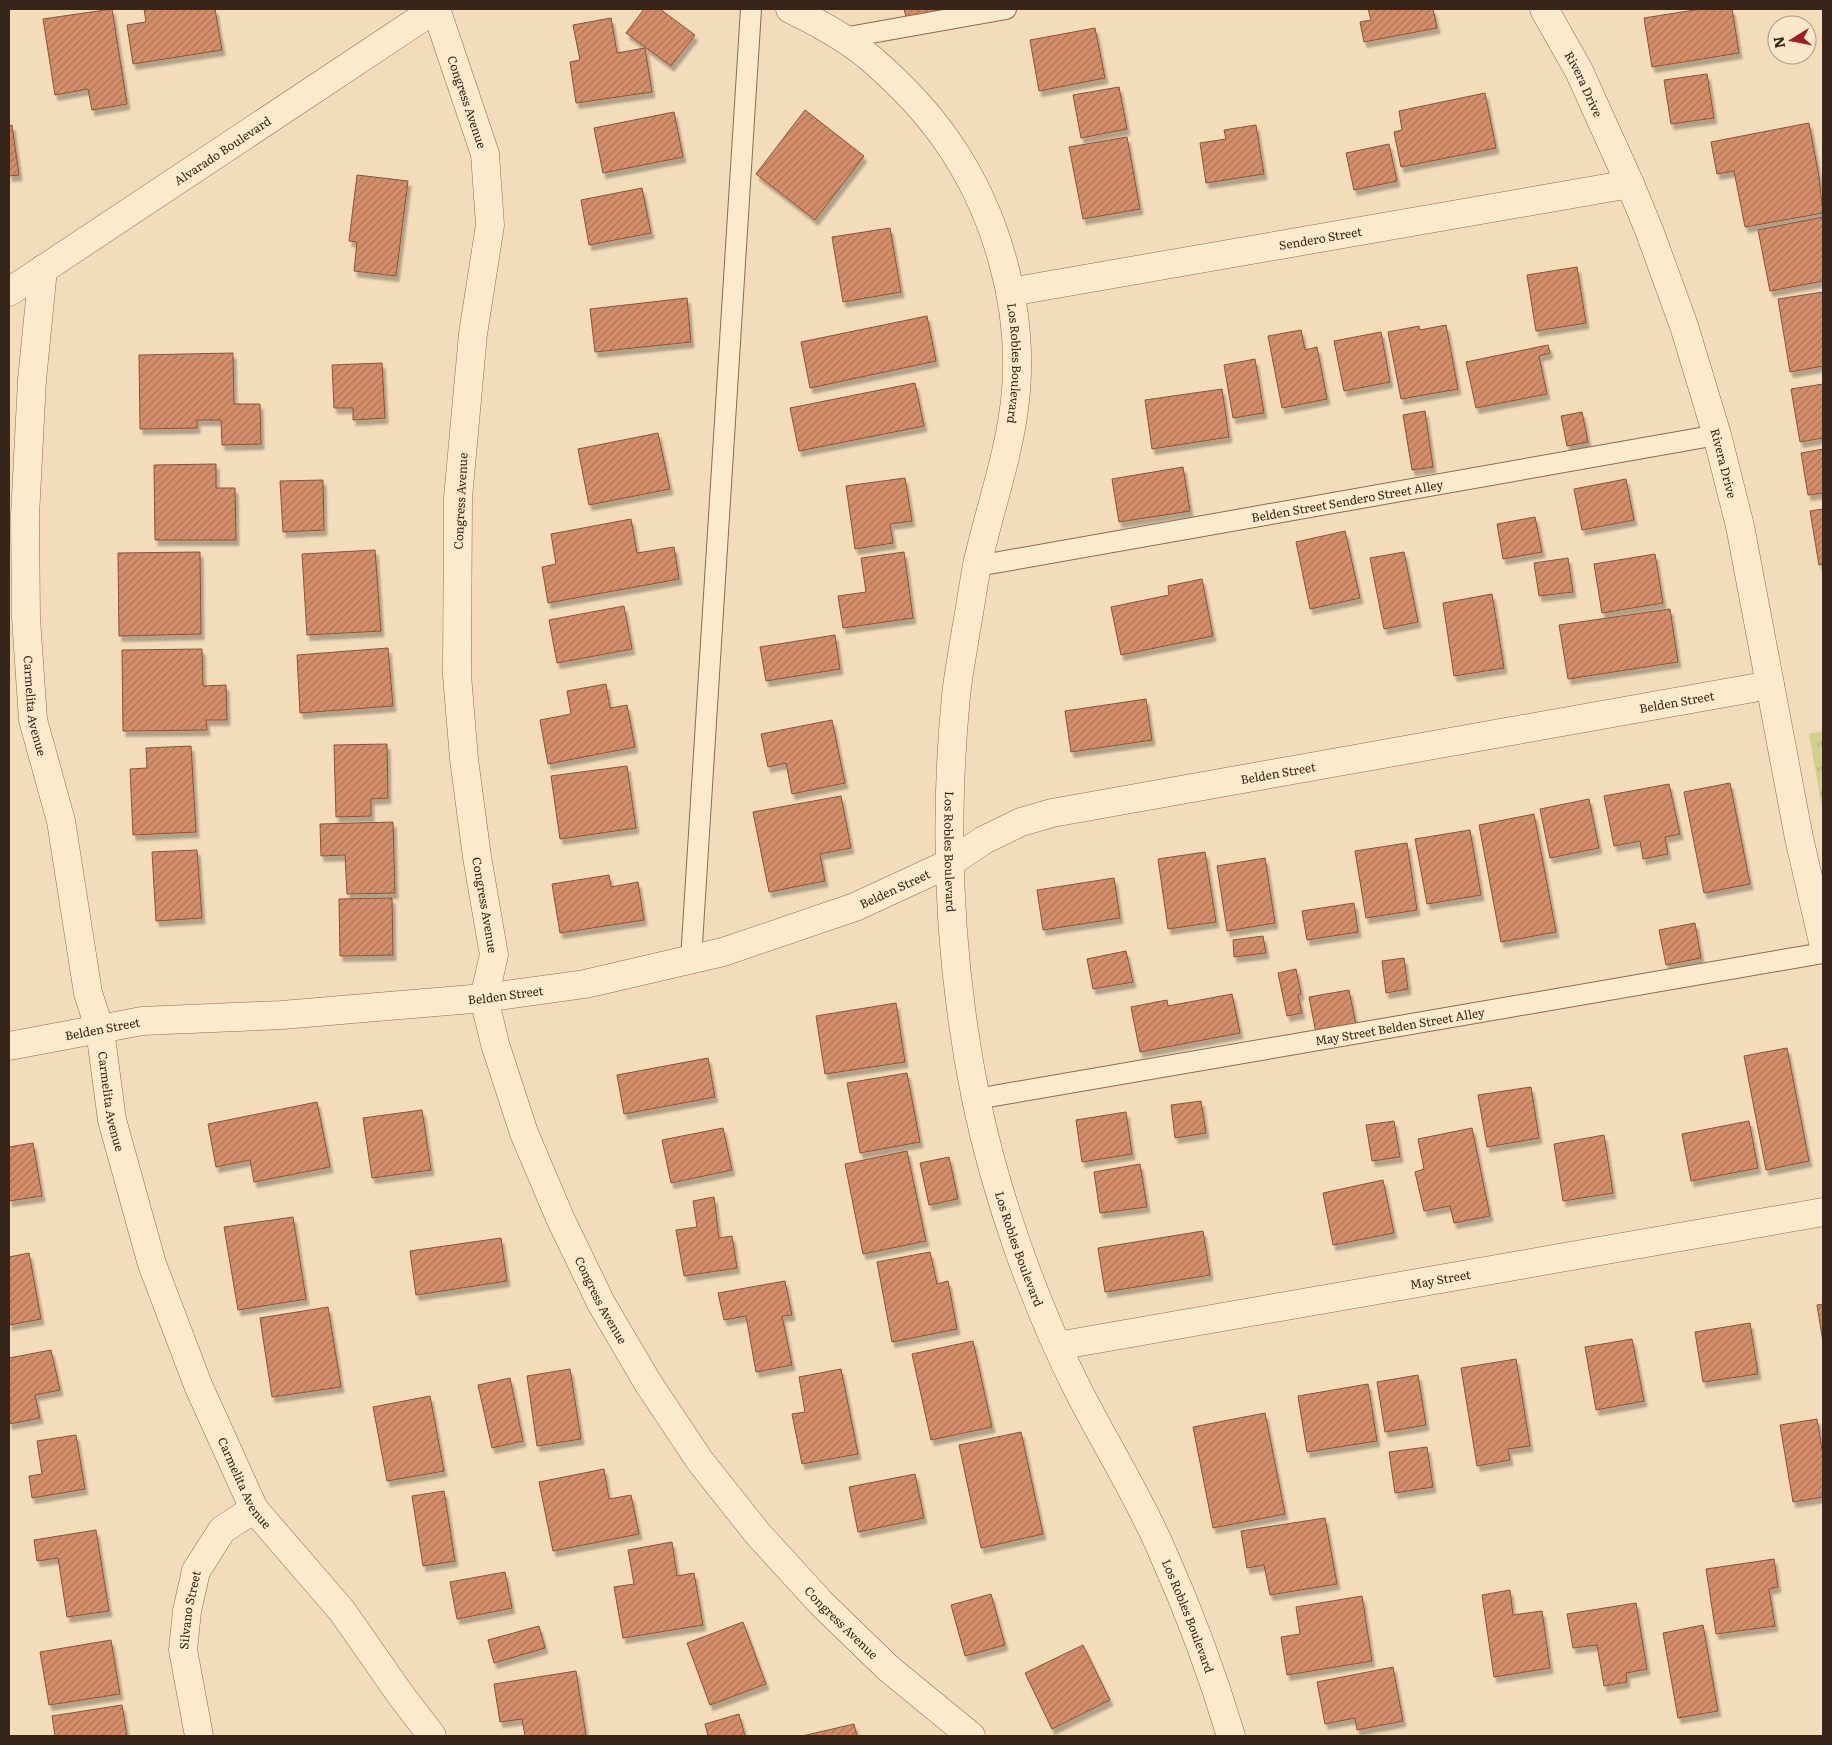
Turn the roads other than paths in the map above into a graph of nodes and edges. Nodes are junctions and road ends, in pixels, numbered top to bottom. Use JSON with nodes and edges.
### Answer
{"nodes":[{"id":1,"x":435,"y":9,"type":"edge"},
{"id":2,"x":751,"y":9,"type":"edge"},
{"id":3,"x":790,"y":9,"type":"edge"},
{"id":4,"x":1006,"y":9,"type":"edge"},
{"id":5,"x":1544,"y":9,"type":"edge"},
{"id":6,"x":843,"y":38,"type":"junction"},
{"id":7,"x":1630,"y":184,"type":"junction"},
{"id":8,"x":43,"y":269,"type":"junction"},
{"id":9,"x":9,"y":292,"type":"edge"},
{"id":10,"x":1010,"y":292,"type":"junction"},
{"id":11,"x":1717,"y":435,"type":"junction"},
{"id":12,"x":977,"y":566,"type":"junction"},
{"id":13,"x":1770,"y":685,"type":"junction"},
{"id":14,"x":948,"y":864,"type":"junction"},
{"id":15,"x":1823,"y":942,"type":"edge"},
{"id":16,"x":1823,"y":953,"type":"edge"},
{"id":17,"x":692,"y":960,"type":"junction"},
{"id":18,"x":484,"y":998,"type":"junction"},
{"id":19,"x":100,"y":1030,"type":"junction"},
{"id":20,"x":9,"y":1046,"type":"edge"},
{"id":21,"x":976,"y":1099,"type":"junction"},
{"id":22,"x":1823,"y":1212,"type":"edge"},
{"id":23,"x":1057,"y":1346,"type":"junction"},
{"id":24,"x":254,"y":1509,"type":"junction"},
{"id":25,"x":199,"y":1736,"type":"edge"},
{"id":26,"x":432,"y":1736,"type":"edge"},
{"id":27,"x":971,"y":1736,"type":"edge"},
{"id":28,"x":1231,"y":1736,"type":"edge"}],
"edges":[{"from":1,"to":8,"type":"street","name":"Alvarado Boulevard"},
{"from":1,"to":18,"type":"street","name":"Congress Avenue"},
{"from":2,"to":17,"type":"lane"},
{"from":3,"to":6,"type":"street","name":"Los Robles Boulevard"},
{"from":4,"to":6,"type":"lane"},
{"from":5,"to":7,"type":"street","name":"Rivera Drive"},
{"from":6,"to":10,"type":"street","name":"Los Robles Boulevard"},
{"from":7,"to":10,"type":"street","name":"Sendero Street"},
{"from":7,"to":11,"type":"street","name":"Rivera Drive"},
{"from":8,"to":9,"type":"street","name":"Alvarado Boulevard"},
{"from":8,"to":19,"type":"street","name":"Carmelita Avenue"},
{"from":10,"to":12,"type":"street","name":"Los Robles Boulevard"},
{"from":11,"to":12,"type":"lane","name":"Belden Street Sendero Street Alley"},
{"from":11,"to":13,"type":"street","name":"Rivera Drive"},
{"from":12,"to":14,"type":"street","name":"Los Robles Boulevard"},
{"from":13,"to":14,"type":"street","name":"Belden Street"},
{"from":13,"to":15,"type":"street","name":"Rivera Drive"},
{"from":14,"to":17,"type":"street","name":"Belden Street"},
{"from":14,"to":21,"type":"street","name":"Los Robles Boulevard"},
{"from":16,"to":21,"type":"lane","name":"May Street Belden Street Alley"},
{"from":17,"to":18,"type":"street","name":"Belden Street"},
{"from":18,"to":19,"type":"street","name":"Belden Street"},
{"from":18,"to":27,"type":"street","name":"Congress Avenue"},
{"from":19,"to":20,"type":"street","name":"Belden Street"},
{"from":19,"to":24,"type":"street","name":"Carmelita Avenue"},
{"from":21,"to":23,"type":"street","name":"Los Robles Boulevard"},
{"from":22,"to":23,"type":"street","name":"May Street"},
{"from":23,"to":28,"type":"street","name":"Los Robles Boulevard"},
{"from":24,"to":25,"type":"street","name":"Silvano Street"},
{"from":24,"to":26,"type":"street","name":"Carmelita Avenue"}]}
